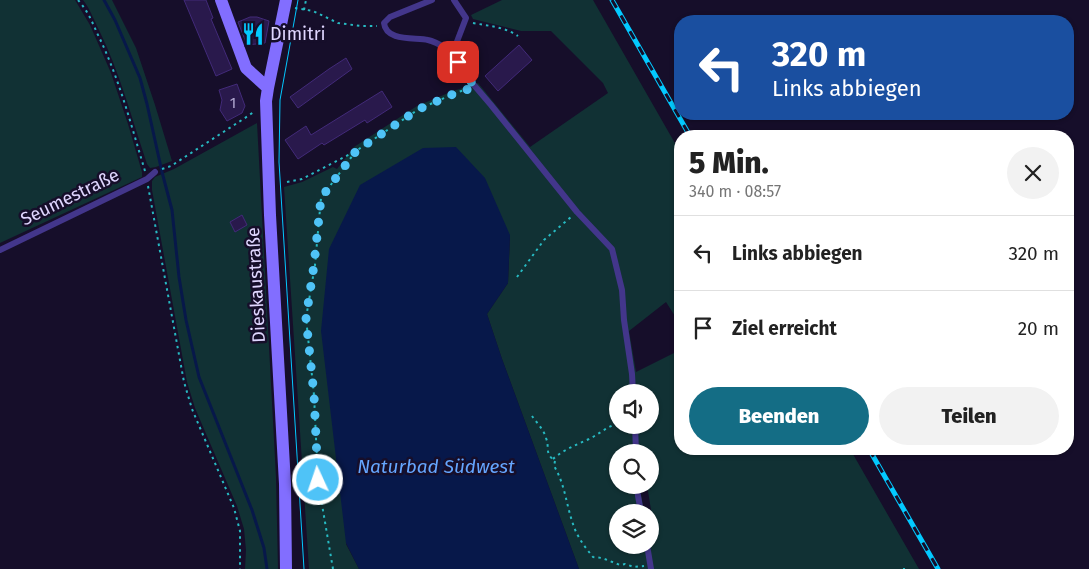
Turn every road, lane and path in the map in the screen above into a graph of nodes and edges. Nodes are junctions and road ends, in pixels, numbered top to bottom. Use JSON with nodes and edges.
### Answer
{"nodes":[{"id":1,"x":78,"y":0,"type":"edge"},
{"id":2,"x":221,"y":0,"type":"edge"},
{"id":3,"x":306,"y":0,"type":"edge"},
{"id":4,"x":432,"y":0,"type":"edge"},
{"id":5,"x":454,"y":0,"type":"edge"},
{"id":6,"x":290,"y":4,"type":"edge"},
{"id":7,"x":304,"y":10,"type":"junction"},
{"id":8,"x":465,"y":22,"type":"junction"},
{"id":9,"x":384,"y":27,"type":"junction"},
{"id":10,"x":518,"y":36,"type":"dead end"},
{"id":11,"x":453,"y":52,"type":"junction"},
{"id":12,"x":476,"y":87,"type":"junction"},
{"id":13,"x":268,"y":88,"type":"junction"},
{"id":14,"x":266,"y":101,"type":"junction"},
{"id":15,"x":356,"y":151,"type":"junction"},
{"id":16,"x":171,"y":166,"type":"dead end"},
{"id":17,"x":154,"y":172,"type":"dead end"},
{"id":18,"x":147,"y":179,"type":"junction"},
{"id":19,"x":287,"y":182,"type":"dead end"},
{"id":20,"x":577,"y":212,"type":"junction"},
{"id":21,"x":0,"y":250,"type":"edge"},
{"id":22,"x":517,"y":277,"type":"dead end"},
{"id":23,"x":633,"y":384,"type":"edge"},
{"id":24,"x":532,"y":416,"type":"dead end"},
{"id":25,"x":609,"y":426,"type":"edge"},
{"id":26,"x":552,"y":459,"type":"junction"},
{"id":27,"x":649,"y":554,"type":"edge"},
{"id":28,"x":651,"y":568,"type":"edge"},
{"id":29,"x":240,"y":569,"type":"edge"},
{"id":30,"x":286,"y":569,"type":"edge"},
{"id":31,"x":332,"y":569,"type":"edge"}],
"edges":[{"from":1,"to":18,"type":"path"},
{"from":2,"to":13,"type":"main road"},
{"from":3,"to":7,"type":"path"},
{"from":4,"to":9,"type":"lane"},
{"from":5,"to":8,"type":"lane"},
{"from":6,"to":7,"type":"path"},
{"from":6,"to":13,"type":"main road","name":"Dieskaustraße"},
{"from":7,"to":9,"type":"path"},
{"from":8,"to":10,"type":"path"},
{"from":8,"to":11,"type":"lane"},
{"from":9,"to":11,"type":"lane"},
{"from":11,"to":12,"type":"lane"},
{"from":12,"to":15,"type":"path"},
{"from":12,"to":20,"type":"lane"},
{"from":13,"to":14,"type":"main road","name":"Dieskaustraße"},
{"from":14,"to":16,"type":"path"},
{"from":14,"to":30,"type":"main road","name":"Dieskaustraße"},
{"from":15,"to":19,"type":"path"},
{"from":15,"to":31,"type":"path"},
{"from":17,"to":18,"type":"lane","name":"Seumestraße"},
{"from":18,"to":21,"type":"lane","name":"Seumestraße"},
{"from":18,"to":29,"type":"path"},
{"from":20,"to":22,"type":"path"},
{"from":20,"to":23,"type":"lane"},
{"from":24,"to":26,"type":"path"},
{"from":25,"to":26,"type":"path"},
{"from":26,"to":28,"type":"path"},
{"from":27,"to":28,"type":"lane"}]}
